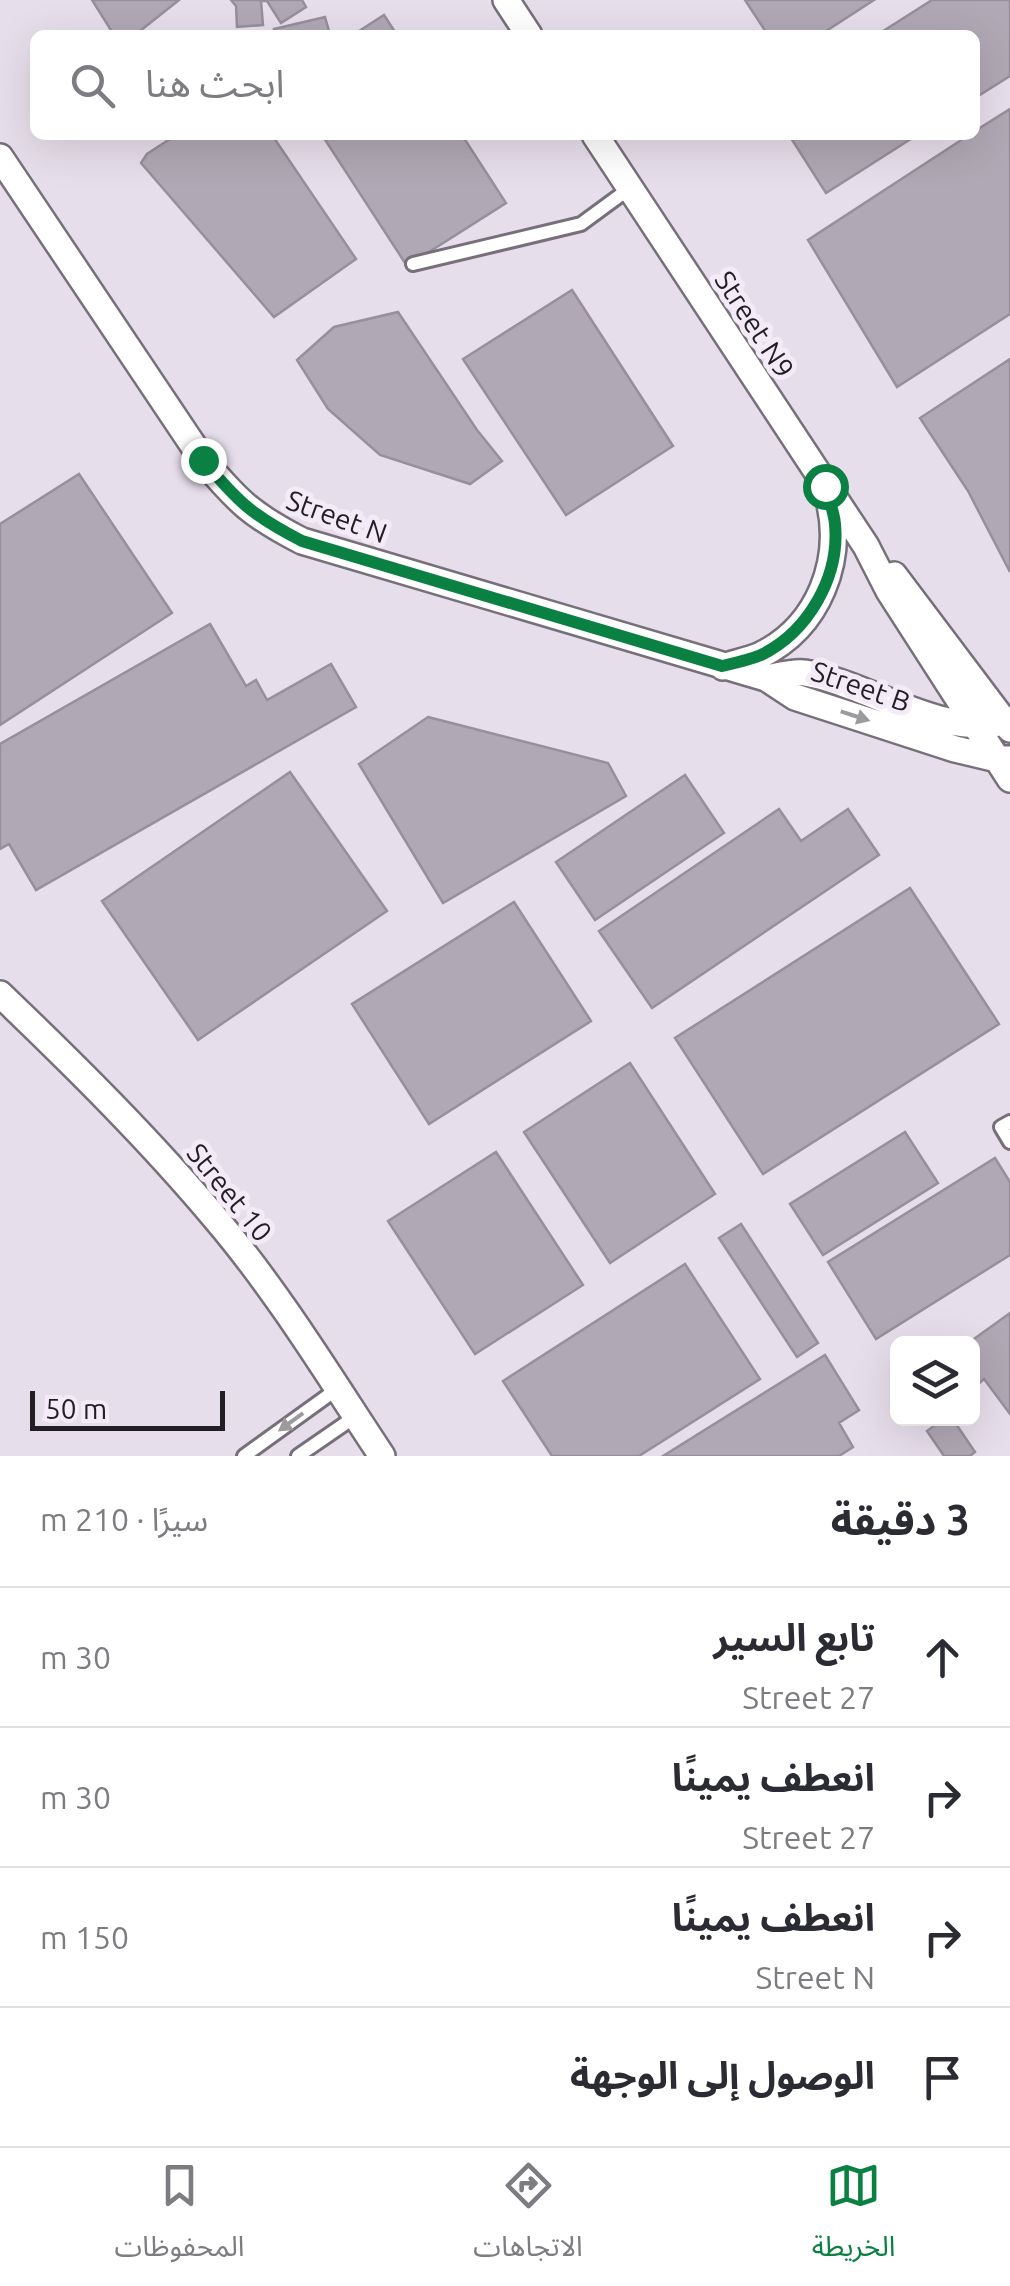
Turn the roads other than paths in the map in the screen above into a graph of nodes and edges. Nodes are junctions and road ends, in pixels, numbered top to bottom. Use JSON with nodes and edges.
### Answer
{"nodes":[{"id":1,"x":506,"y":0,"type":"edge"},
{"id":2,"x":526,"y":30,"type":"edge"},
{"id":3,"x":598,"y":140,"type":"edge"},
{"id":4,"x":0,"y":157,"type":"edge"},
{"id":5,"x":630,"y":188,"type":"junction"},
{"id":6,"x":413,"y":264,"type":"dead end"},
{"id":7,"x":825,"y":486,"type":"junction"},
{"id":8,"x":866,"y":546,"type":"junction"},
{"id":9,"x":722,"y":666,"type":"junction"},
{"id":10,"x":766,"y":678,"type":"junction"},
{"id":11,"x":1009,"y":723,"type":"edge"},
{"id":12,"x":976,"y":726,"type":"junction"},
{"id":13,"x":1006,"y":766,"type":"edge"},
{"id":14,"x":0,"y":994,"type":"edge"},
{"id":15,"x":1010,"y":1122,"type":"edge"},
{"id":16,"x":1010,"y":1142,"type":"edge"},
{"id":17,"x":337,"y":1388,"type":"junction"},
{"id":18,"x":356,"y":1416,"type":"junction"},
{"id":19,"x":244,"y":1456,"type":"edge"},
{"id":20,"x":298,"y":1456,"type":"edge"},
{"id":21,"x":382,"y":1456,"type":"edge"}],
"edges":[{"from":1,"to":2,"type":"street"},
{"from":3,"to":5,"type":"street","name":"Street N9"},
{"from":4,"to":9,"type":"street","name":"Street N"},
{"from":5,"to":6,"type":"lane"},
{"from":5,"to":7,"type":"street","name":"Street N9"},
{"from":7,"to":8,"type":"street","name":"Street N9"},
{"from":7,"to":9,"type":"street"},
{"from":8,"to":11,"type":"street","name":"Street N9"},
{"from":8,"to":12,"type":"street","name":"Street N9"},
{"from":9,"to":10,"type":"street","name":"Street N"},
{"from":10,"to":12,"type":"street","name":"Street B"},
{"from":10,"to":13,"type":"street","name":"Street B","one_way":true},
{"from":11,"to":12,"type":"street","name":"Street B"},
{"from":12,"to":13,"type":"street","name":"Street N9"},
{"from":14,"to":17,"type":"street","name":"Street 10"},
{"from":15,"to":16,"type":"lane"},
{"from":17,"to":18,"type":"street","name":"Street 10"},
{"from":17,"to":19,"type":"lane","one_way":true},
{"from":18,"to":20,"type":"lane"},
{"from":18,"to":21,"type":"street","name":"Street 10"}]}
